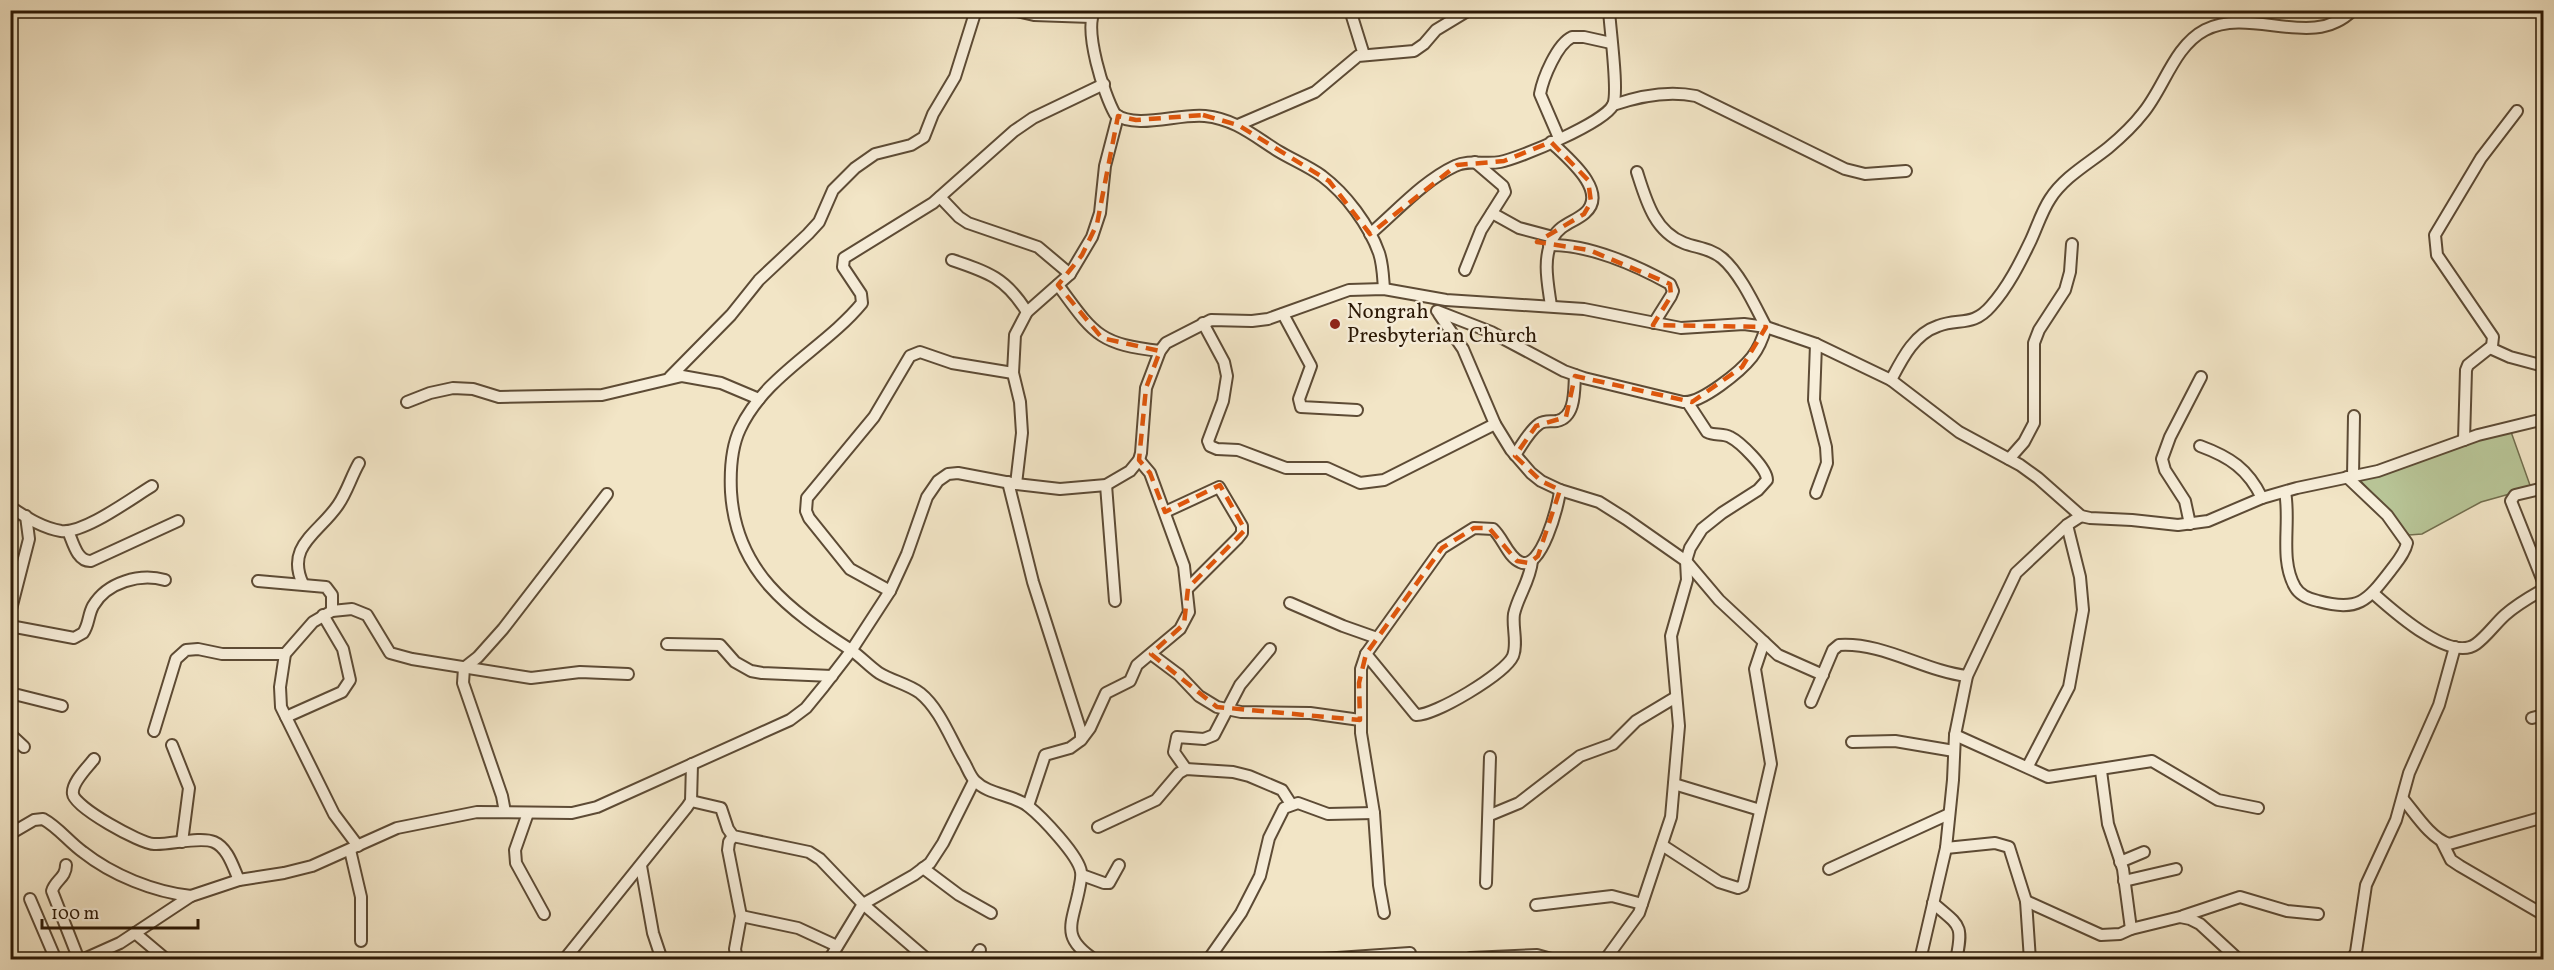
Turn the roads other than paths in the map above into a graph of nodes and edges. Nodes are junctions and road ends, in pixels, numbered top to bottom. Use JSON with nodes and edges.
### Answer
{"nodes":[{"id":1,"x":976,"y":10,"type":"edge"},
{"id":2,"x":1012,"y":10,"type":"edge"},
{"id":3,"x":1350,"y":10,"type":"edge"},
{"id":4,"x":1469,"y":10,"type":"edge"},
{"id":5,"x":1609,"y":10,"type":"edge"},
{"id":6,"x":2353,"y":10,"type":"edge"},
{"id":7,"x":1093,"y":14,"type":"edge"},
{"id":8,"x":1611,"y":43,"type":"junction"},
{"id":9,"x":1364,"y":55,"type":"junction"},
{"id":10,"x":1104,"y":84,"type":"junction"},
{"id":11,"x":1613,"y":105,"type":"junction"},
{"id":12,"x":2517,"y":111,"type":"dead end"},
{"id":13,"x":1118,"y":116,"type":"junction"},
{"id":14,"x":1238,"y":125,"type":"junction"},
{"id":15,"x":1555,"y":140,"type":"junction"},
{"id":16,"x":1475,"y":162,"type":"junction"},
{"id":17,"x":1906,"y":171,"type":"dead end"},
{"id":18,"x":1637,"y":172,"type":"dead end"},
{"id":19,"x":940,"y":197,"type":"junction"},
{"id":20,"x":1492,"y":213,"type":"junction"},
{"id":21,"x":1370,"y":234,"type":"junction"},
{"id":22,"x":1551,"y":241,"type":"junction"},
{"id":23,"x":2072,"y":244,"type":"dead end"},
{"id":24,"x":952,"y":260,"type":"dead end"},
{"id":25,"x":1465,"y":270,"type":"dead end"},
{"id":26,"x":1070,"y":274,"type":"junction"},
{"id":27,"x":1058,"y":285,"type":"junction"},
{"id":28,"x":1384,"y":289,"type":"junction"},
{"id":29,"x":1422,"y":298,"type":"junction"},
{"id":30,"x":1551,"y":306,"type":"junction"},
{"id":31,"x":1437,"y":311,"type":"junction"},
{"id":32,"x":1027,"y":312,"type":"junction"},
{"id":33,"x":1283,"y":314,"type":"junction"},
{"id":34,"x":1203,"y":323,"type":"junction"},
{"id":35,"x":1654,"y":323,"type":"junction"},
{"id":36,"x":1766,"y":327,"type":"junction"},
{"id":37,"x":1816,"y":344,"type":"junction"},
{"id":38,"x":2490,"y":348,"type":"junction"},
{"id":39,"x":1160,"y":351,"type":"junction"},
{"id":40,"x":2544,"y":366,"type":"edge"},
{"id":41,"x":1013,"y":373,"type":"junction"},
{"id":42,"x":1575,"y":375,"type":"junction"},
{"id":43,"x":670,"y":377,"type":"junction"},
{"id":44,"x":2201,"y":377,"type":"dead end"},
{"id":45,"x":1891,"y":380,"type":"junction"},
{"id":46,"x":759,"y":399,"type":"junction"},
{"id":47,"x":407,"y":402,"type":"dead end"},
{"id":48,"x":1688,"y":403,"type":"junction"},
{"id":49,"x":1357,"y":410,"type":"dead end"},
{"id":50,"x":2354,"y":416,"type":"dead end"},
{"id":51,"x":2544,"y":419,"type":"edge"},
{"id":52,"x":1495,"y":424,"type":"junction"},
{"id":53,"x":2464,"y":440,"type":"junction"},
{"id":54,"x":2200,"y":446,"type":"dead end"},
{"id":55,"x":1515,"y":455,"type":"junction"},
{"id":56,"x":2009,"y":459,"type":"junction"},
{"id":57,"x":1139,"y":460,"type":"junction"},
{"id":58,"x":359,"y":463,"type":"dead end"},
{"id":59,"x":2350,"y":477,"type":"junction"},
{"id":60,"x":1012,"y":483,"type":"junction"},
{"id":61,"x":1106,"y":485,"type":"junction"},
{"id":62,"x":152,"y":486,"type":"dead end"},
{"id":63,"x":2544,"y":488,"type":"edge"},
{"id":64,"x":1560,"y":490,"type":"junction"},
{"id":65,"x":2285,"y":492,"type":"junction"},
{"id":66,"x":1816,"y":493,"type":"dead end"},
{"id":67,"x":607,"y":494,"type":"dead end"},
{"id":68,"x":2262,"y":498,"type":"junction"},
{"id":69,"x":13,"y":508,"type":"edge"},
{"id":70,"x":1165,"y":512,"type":"junction"},
{"id":71,"x":26,"y":516,"type":"junction"},
{"id":72,"x":2081,"y":516,"type":"junction"},
{"id":73,"x":178,"y":521,"type":"dead end"},
{"id":74,"x":10,"y":524,"type":"edge"},
{"id":75,"x":2190,"y":524,"type":"junction"},
{"id":76,"x":2067,"y":525,"type":"junction"},
{"id":77,"x":68,"y":531,"type":"junction"},
{"id":78,"x":1532,"y":561,"type":"junction"},
{"id":79,"x":1686,"y":561,"type":"junction"},
{"id":80,"x":165,"y":580,"type":"dead end"},
{"id":81,"x":258,"y":582,"type":"dead end"},
{"id":82,"x":303,"y":584,"type":"junction"},
{"id":83,"x":2544,"y":584,"type":"edge"},
{"id":84,"x":1188,"y":588,"type":"junction"},
{"id":85,"x":2544,"y":589,"type":"edge"},
{"id":86,"x":890,"y":591,"type":"junction"},
{"id":87,"x":2373,"y":593,"type":"junction"},
{"id":88,"x":1115,"y":601,"type":"dead end"},
{"id":89,"x":1290,"y":603,"type":"dead end"},
{"id":90,"x":10,"y":613,"type":"edge"},
{"id":91,"x":327,"y":613,"type":"junction"},
{"id":92,"x":10,"y":626,"type":"edge"},
{"id":93,"x":1377,"y":638,"type":"junction"},
{"id":94,"x":1764,"y":642,"type":"junction"},
{"id":95,"x":667,"y":644,"type":"dead end"},
{"id":96,"x":2455,"y":647,"type":"junction"},
{"id":97,"x":1270,"y":648,"type":"dead end"},
{"id":98,"x":851,"y":651,"type":"junction"},
{"id":99,"x":285,"y":654,"type":"junction"},
{"id":100,"x":1151,"y":654,"type":"junction"},
{"id":101,"x":1366,"y":654,"type":"junction"},
{"id":102,"x":464,"y":668,"type":"junction"},
{"id":103,"x":628,"y":674,"type":"dead end"},
{"id":104,"x":1823,"y":675,"type":"junction"},
{"id":105,"x":832,"y":676,"type":"junction"},
{"id":106,"x":1967,"y":676,"type":"junction"},
{"id":107,"x":10,"y":693,"type":"edge"},
{"id":108,"x":1676,"y":697,"type":"junction"},
{"id":109,"x":1811,"y":702,"type":"dead end"},
{"id":110,"x":63,"y":706,"type":"dead end"},
{"id":111,"x":1228,"y":711,"type":"junction"},
{"id":112,"x":2544,"y":714,"type":"edge"},
{"id":113,"x":286,"y":717,"type":"junction"},
{"id":114,"x":2532,"y":718,"type":"dead end"},
{"id":115,"x":1360,"y":720,"type":"junction"},
{"id":116,"x":154,"y":731,"type":"dead end"},
{"id":117,"x":10,"y":734,"type":"edge"},
{"id":118,"x":1954,"y":735,"type":"junction"},
{"id":119,"x":1081,"y":740,"type":"junction"},
{"id":120,"x":1852,"y":742,"type":"dead end"},
{"id":121,"x":172,"y":745,"type":"dead end"},
{"id":122,"x":24,"y":747,"type":"dead end"},
{"id":123,"x":1954,"y":751,"type":"junction"},
{"id":124,"x":1490,"y":757,"type":"dead end"},
{"id":125,"x":94,"y":759,"type":"dead end"},
{"id":126,"x":692,"y":764,"type":"junction"},
{"id":127,"x":2028,"y":766,"type":"junction"},
{"id":128,"x":1186,"y":769,"type":"junction"},
{"id":129,"x":2101,"y":771,"type":"junction"},
{"id":130,"x":974,"y":781,"type":"junction"},
{"id":131,"x":1674,"y":784,"type":"junction"},
{"id":132,"x":2403,"y":799,"type":"junction"},
{"id":133,"x":691,"y":801,"type":"junction"},
{"id":134,"x":1290,"y":804,"type":"junction"},
{"id":135,"x":1028,"y":806,"type":"junction"},
{"id":136,"x":2258,"y":808,"type":"dead end"},
{"id":137,"x":1760,"y":810,"type":"junction"},
{"id":138,"x":505,"y":812,"type":"junction"},
{"id":139,"x":528,"y":813,"type":"junction"},
{"id":140,"x":1374,"y":813,"type":"junction"},
{"id":141,"x":1949,"y":814,"type":"junction"},
{"id":142,"x":1490,"y":815,"type":"junction"},
{"id":143,"x":2544,"y":817,"type":"edge"},
{"id":144,"x":1098,"y":827,"type":"dead end"},
{"id":145,"x":10,"y":834,"type":"edge"},
{"id":146,"x":733,"y":836,"type":"junction"},
{"id":147,"x":182,"y":842,"type":"junction"},
{"id":148,"x":2442,"y":842,"type":"junction"},
{"id":149,"x":1662,"y":845,"type":"junction"},
{"id":150,"x":354,"y":848,"type":"junction"},
{"id":151,"x":1946,"y":848,"type":"junction"},
{"id":152,"x":2144,"y":852,"type":"dead end"},
{"id":153,"x":2120,"y":862,"type":"junction"},
{"id":154,"x":66,"y":865,"type":"dead end"},
{"id":155,"x":1119,"y":865,"type":"dead end"},
{"id":156,"x":641,"y":866,"type":"junction"},
{"id":157,"x":923,"y":868,"type":"junction"},
{"id":158,"x":1829,"y":869,"type":"dead end"},
{"id":159,"x":2176,"y":869,"type":"dead end"},
{"id":160,"x":1082,"y":875,"type":"junction"},
{"id":161,"x":239,"y":880,"type":"junction"},
{"id":162,"x":2124,"y":881,"type":"junction"},
{"id":163,"x":1486,"y":883,"type":"dead end"},
{"id":164,"x":191,"y":896,"type":"junction"},
{"id":165,"x":30,"y":899,"type":"dead end"},
{"id":166,"x":2026,"y":901,"type":"junction"},
{"id":167,"x":863,"y":903,"type":"junction"},
{"id":168,"x":1933,"y":903,"type":"junction"},
{"id":169,"x":1536,"y":904,"type":"dead end"},
{"id":170,"x":1642,"y":904,"type":"junction"},
{"id":171,"x":991,"y":913,"type":"dead end"},
{"id":172,"x":1384,"y":913,"type":"dead end"},
{"id":173,"x":544,"y":914,"type":"dead end"},
{"id":174,"x":2318,"y":914,"type":"dead end"},
{"id":175,"x":2544,"y":915,"type":"edge"},
{"id":176,"x":741,"y":916,"type":"junction"},
{"id":177,"x":2180,"y":917,"type":"junction"},
{"id":178,"x":2131,"y":929,"type":"junction"},
{"id":179,"x":135,"y":933,"type":"junction"},
{"id":180,"x":361,"y":941,"type":"dead end"},
{"id":181,"x":837,"y":946,"type":"junction"},
{"id":182,"x":1410,"y":953,"type":"dead end"},
{"id":183,"x":102,"y":956,"type":"edge"},
{"id":184,"x":1470,"y":958,"type":"dead end"},
{"id":185,"x":1764,"y":959,"type":"edge"},
{"id":186,"x":56,"y":960,"type":"edge"},
{"id":187,"x":80,"y":960,"type":"edge"},
{"id":188,"x":166,"y":960,"type":"edge"},
{"id":189,"x":564,"y":960,"type":"edge"},
{"id":190,"x":662,"y":960,"type":"edge"},
{"id":191,"x":738,"y":960,"type":"edge"},
{"id":192,"x":829,"y":960,"type":"edge"},
{"id":193,"x":928,"y":960,"type":"edge"},
{"id":194,"x":1095,"y":960,"type":"edge"},
{"id":195,"x":1208,"y":960,"type":"edge"},
{"id":196,"x":1308,"y":960,"type":"edge"},
{"id":197,"x":1555,"y":960,"type":"edge"},
{"id":198,"x":1605,"y":960,"type":"edge"},
{"id":199,"x":1808,"y":960,"type":"edge"},
{"id":200,"x":1920,"y":960,"type":"edge"},
{"id":201,"x":1956,"y":960,"type":"edge"},
{"id":202,"x":2030,"y":960,"type":"edge"},
{"id":203,"x":2239,"y":960,"type":"edge"},
{"id":204,"x":2352,"y":960,"type":"edge"}],
"edges":[{"from":1,"to":43,"type":"street"},
{"from":2,"to":7,"type":"street"},
{"from":3,"to":9,"type":"street"},
{"from":4,"to":9,"type":"street"},
{"from":5,"to":8,"type":"street"},
{"from":6,"to":45,"type":"street"},
{"from":7,"to":10,"type":"street"},
{"from":8,"to":11,"type":"street"},
{"from":8,"to":15,"type":"street"},
{"from":9,"to":14,"type":"street"},
{"from":10,"to":13,"type":"street"},
{"from":10,"to":19,"type":"street"},
{"from":11,"to":15,"type":"street"},
{"from":11,"to":17,"type":"street"},
{"from":12,"to":38,"type":"street"},
{"from":13,"to":14,"type":"street"},
{"from":13,"to":26,"type":"street"},
{"from":14,"to":21,"type":"street"},
{"from":15,"to":16,"type":"street"},
{"from":15,"to":22,"type":"street"},
{"from":16,"to":20,"type":"street"},
{"from":16,"to":21,"type":"street"},
{"from":18,"to":36,"type":"street"},
{"from":19,"to":26,"type":"street"},
{"from":19,"to":46,"type":"street"},
{"from":20,"to":22,"type":"street"},
{"from":20,"to":25,"type":"street"},
{"from":21,"to":28,"type":"street"},
{"from":22,"to":30,"type":"street"},
{"from":22,"to":35,"type":"street"},
{"from":23,"to":56,"type":"street"},
{"from":24,"to":32,"type":"street"},
{"from":26,"to":27,"type":"street"},
{"from":27,"to":32,"type":"street"},
{"from":27,"to":39,"type":"street"},
{"from":28,"to":29,"type":"street"},
{"from":28,"to":33,"type":"street"},
{"from":29,"to":30,"type":"street"},
{"from":29,"to":31,"type":"street"},
{"from":30,"to":35,"type":"street"},
{"from":31,"to":42,"type":"street"},
{"from":31,"to":52,"type":"street"},
{"from":32,"to":41,"type":"street"},
{"from":33,"to":34,"type":"street"},
{"from":33,"to":49,"type":"street"},
{"from":34,"to":39,"type":"street"},
{"from":34,"to":52,"type":"street"},
{"from":35,"to":36,"type":"street"},
{"from":36,"to":37,"type":"street"},
{"from":36,"to":48,"type":"street"},
{"from":37,"to":45,"type":"street"},
{"from":37,"to":66,"type":"street"},
{"from":38,"to":40,"type":"street"},
{"from":38,"to":53,"type":"street"},
{"from":39,"to":57,"type":"street"},
{"from":41,"to":60,"type":"street"},
{"from":41,"to":86,"type":"street"},
{"from":42,"to":48,"type":"street"},
{"from":42,"to":55,"type":"street"},
{"from":43,"to":46,"type":"street"},
{"from":43,"to":47,"type":"street"},
{"from":44,"to":75,"type":"street"},
{"from":45,"to":56,"type":"street"},
{"from":46,"to":98,"type":"street"},
{"from":48,"to":79,"type":"street"},
{"from":50,"to":59,"type":"street"},
{"from":51,"to":53,"type":"street"},
{"from":52,"to":55,"type":"street"},
{"from":53,"to":59,"type":"street"},
{"from":54,"to":68,"type":"street"},
{"from":55,"to":64,"type":"street"},
{"from":56,"to":72,"type":"street"},
{"from":57,"to":61,"type":"street"},
{"from":57,"to":70,"type":"street"},
{"from":58,"to":82,"type":"street"},
{"from":59,"to":65,"type":"street"},
{"from":59,"to":87,"type":"street"},
{"from":60,"to":61,"type":"street"},
{"from":60,"to":86,"type":"street"},
{"from":60,"to":119,"type":"street"},
{"from":61,"to":88,"type":"street"},
{"from":62,"to":77,"type":"street"},
{"from":63,"to":83,"type":"street"},
{"from":64,"to":78,"type":"street"},
{"from":64,"to":79,"type":"street"},
{"from":65,"to":68,"type":"street"},
{"from":65,"to":87,"type":"street"},
{"from":67,"to":102,"type":"street"},
{"from":68,"to":75,"type":"street"},
{"from":69,"to":71,"type":"street"},
{"from":69,"to":74,"type":"street"},
{"from":70,"to":84,"type":"street"},
{"from":70,"to":84,"type":"street"},
{"from":71,"to":77,"type":"street"},
{"from":71,"to":90,"type":"street"},
{"from":72,"to":75,"type":"street"},
{"from":72,"to":76,"type":"street"},
{"from":73,"to":77,"type":"street"},
{"from":76,"to":106,"type":"street"},
{"from":76,"to":127,"type":"street"},
{"from":78,"to":93,"type":"street"},
{"from":78,"to":101,"type":"street"},
{"from":79,"to":94,"type":"street"},
{"from":79,"to":108,"type":"street"},
{"from":80,"to":92,"type":"street"},
{"from":81,"to":82,"type":"street"},
{"from":82,"to":91,"type":"street"},
{"from":84,"to":100,"type":"street"},
{"from":85,"to":96,"type":"street"},
{"from":86,"to":98,"type":"street"},
{"from":87,"to":96,"type":"street"},
{"from":89,"to":93,"type":"street"},
{"from":91,"to":99,"type":"street"},
{"from":91,"to":102,"type":"street"},
{"from":91,"to":113,"type":"street"},
{"from":93,"to":101,"type":"street"},
{"from":94,"to":104,"type":"street"},
{"from":94,"to":137,"type":"street"},
{"from":95,"to":105,"type":"street"},
{"from":96,"to":132,"type":"street"},
{"from":97,"to":111,"type":"street"},
{"from":98,"to":105,"type":"street"},
{"from":98,"to":130,"type":"street"},
{"from":99,"to":113,"type":"street"},
{"from":99,"to":116,"type":"street"},
{"from":100,"to":111,"type":"street"},
{"from":100,"to":119,"type":"street"},
{"from":101,"to":115,"type":"street"},
{"from":102,"to":103,"type":"street"},
{"from":102,"to":138,"type":"street"},
{"from":104,"to":106,"type":"street"},
{"from":104,"to":109,"type":"street"},
{"from":105,"to":126,"type":"street"},
{"from":106,"to":118,"type":"street"},
{"from":107,"to":110,"type":"street"},
{"from":108,"to":131,"type":"street"},
{"from":108,"to":142,"type":"street"},
{"from":111,"to":115,"type":"street"},
{"from":111,"to":128,"type":"street"},
{"from":112,"to":114,"type":"street"},
{"from":113,"to":150,"type":"street"},
{"from":115,"to":140,"type":"street"},
{"from":117,"to":122,"type":"street"},
{"from":118,"to":123,"type":"street"},
{"from":118,"to":127,"type":"street"},
{"from":119,"to":135,"type":"street"},
{"from":120,"to":123,"type":"street"},
{"from":121,"to":147,"type":"street"},
{"from":123,"to":141,"type":"street"},
{"from":124,"to":142,"type":"street"},
{"from":125,"to":147,"type":"street"},
{"from":126,"to":133,"type":"street"},
{"from":126,"to":139,"type":"street"},
{"from":127,"to":129,"type":"street"},
{"from":128,"to":134,"type":"street"},
{"from":128,"to":144,"type":"street"},
{"from":129,"to":136,"type":"street"},
{"from":129,"to":153,"type":"street"},
{"from":130,"to":135,"type":"street"},
{"from":130,"to":157,"type":"street"},
{"from":131,"to":137,"type":"street"},
{"from":131,"to":149,"type":"street"},
{"from":132,"to":148,"type":"street"},
{"from":132,"to":204,"type":"street"},
{"from":133,"to":146,"type":"street"},
{"from":133,"to":156,"type":"street"},
{"from":134,"to":140,"type":"street"},
{"from":134,"to":195,"type":"street"},
{"from":135,"to":160,"type":"street"},
{"from":137,"to":149,"type":"street"},
{"from":138,"to":139,"type":"street"},
{"from":138,"to":150,"type":"street"},
{"from":139,"to":173,"type":"street"},
{"from":140,"to":172,"type":"street"},
{"from":141,"to":151,"type":"street"},
{"from":141,"to":158,"type":"street"},
{"from":142,"to":163,"type":"street"},
{"from":143,"to":148,"type":"street"},
{"from":145,"to":164,"type":"street"},
{"from":146,"to":167,"type":"street"},
{"from":146,"to":176,"type":"street"},
{"from":147,"to":161,"type":"street"},
{"from":148,"to":175,"type":"street"},
{"from":149,"to":170,"type":"street"},
{"from":150,"to":161,"type":"street"},
{"from":150,"to":180,"type":"street"},
{"from":151,"to":166,"type":"street"},
{"from":151,"to":168,"type":"street"},
{"from":152,"to":153,"type":"street"},
{"from":153,"to":162,"type":"street"},
{"from":154,"to":187,"type":"street"},
{"from":155,"to":160,"type":"street"},
{"from":156,"to":189,"type":"street"},
{"from":156,"to":190,"type":"street"},
{"from":157,"to":167,"type":"street"},
{"from":157,"to":171,"type":"street"},
{"from":159,"to":162,"type":"street"},
{"from":160,"to":194,"type":"street"},
{"from":161,"to":164,"type":"street"},
{"from":162,"to":178,"type":"street"},
{"from":164,"to":179,"type":"street"},
{"from":165,"to":186,"type":"street"},
{"from":166,"to":178,"type":"street"},
{"from":166,"to":202,"type":"street"},
{"from":167,"to":181,"type":"street"},
{"from":167,"to":193,"type":"street"},
{"from":168,"to":200,"type":"street"},
{"from":168,"to":201,"type":"street"},
{"from":169,"to":170,"type":"street"},
{"from":170,"to":198,"type":"street"},
{"from":174,"to":177,"type":"street"},
{"from":176,"to":181,"type":"street"},
{"from":176,"to":191,"type":"street"},
{"from":177,"to":178,"type":"street"},
{"from":177,"to":203,"type":"street"},
{"from":179,"to":183,"type":"street"},
{"from":179,"to":188,"type":"street"},
{"from":181,"to":192,"type":"street"},
{"from":182,"to":196,"type":"street"},
{"from":183,"to":187,"type":"street"},
{"from":184,"to":197,"type":"street"},
{"from":185,"to":199,"type":"street"}]}
